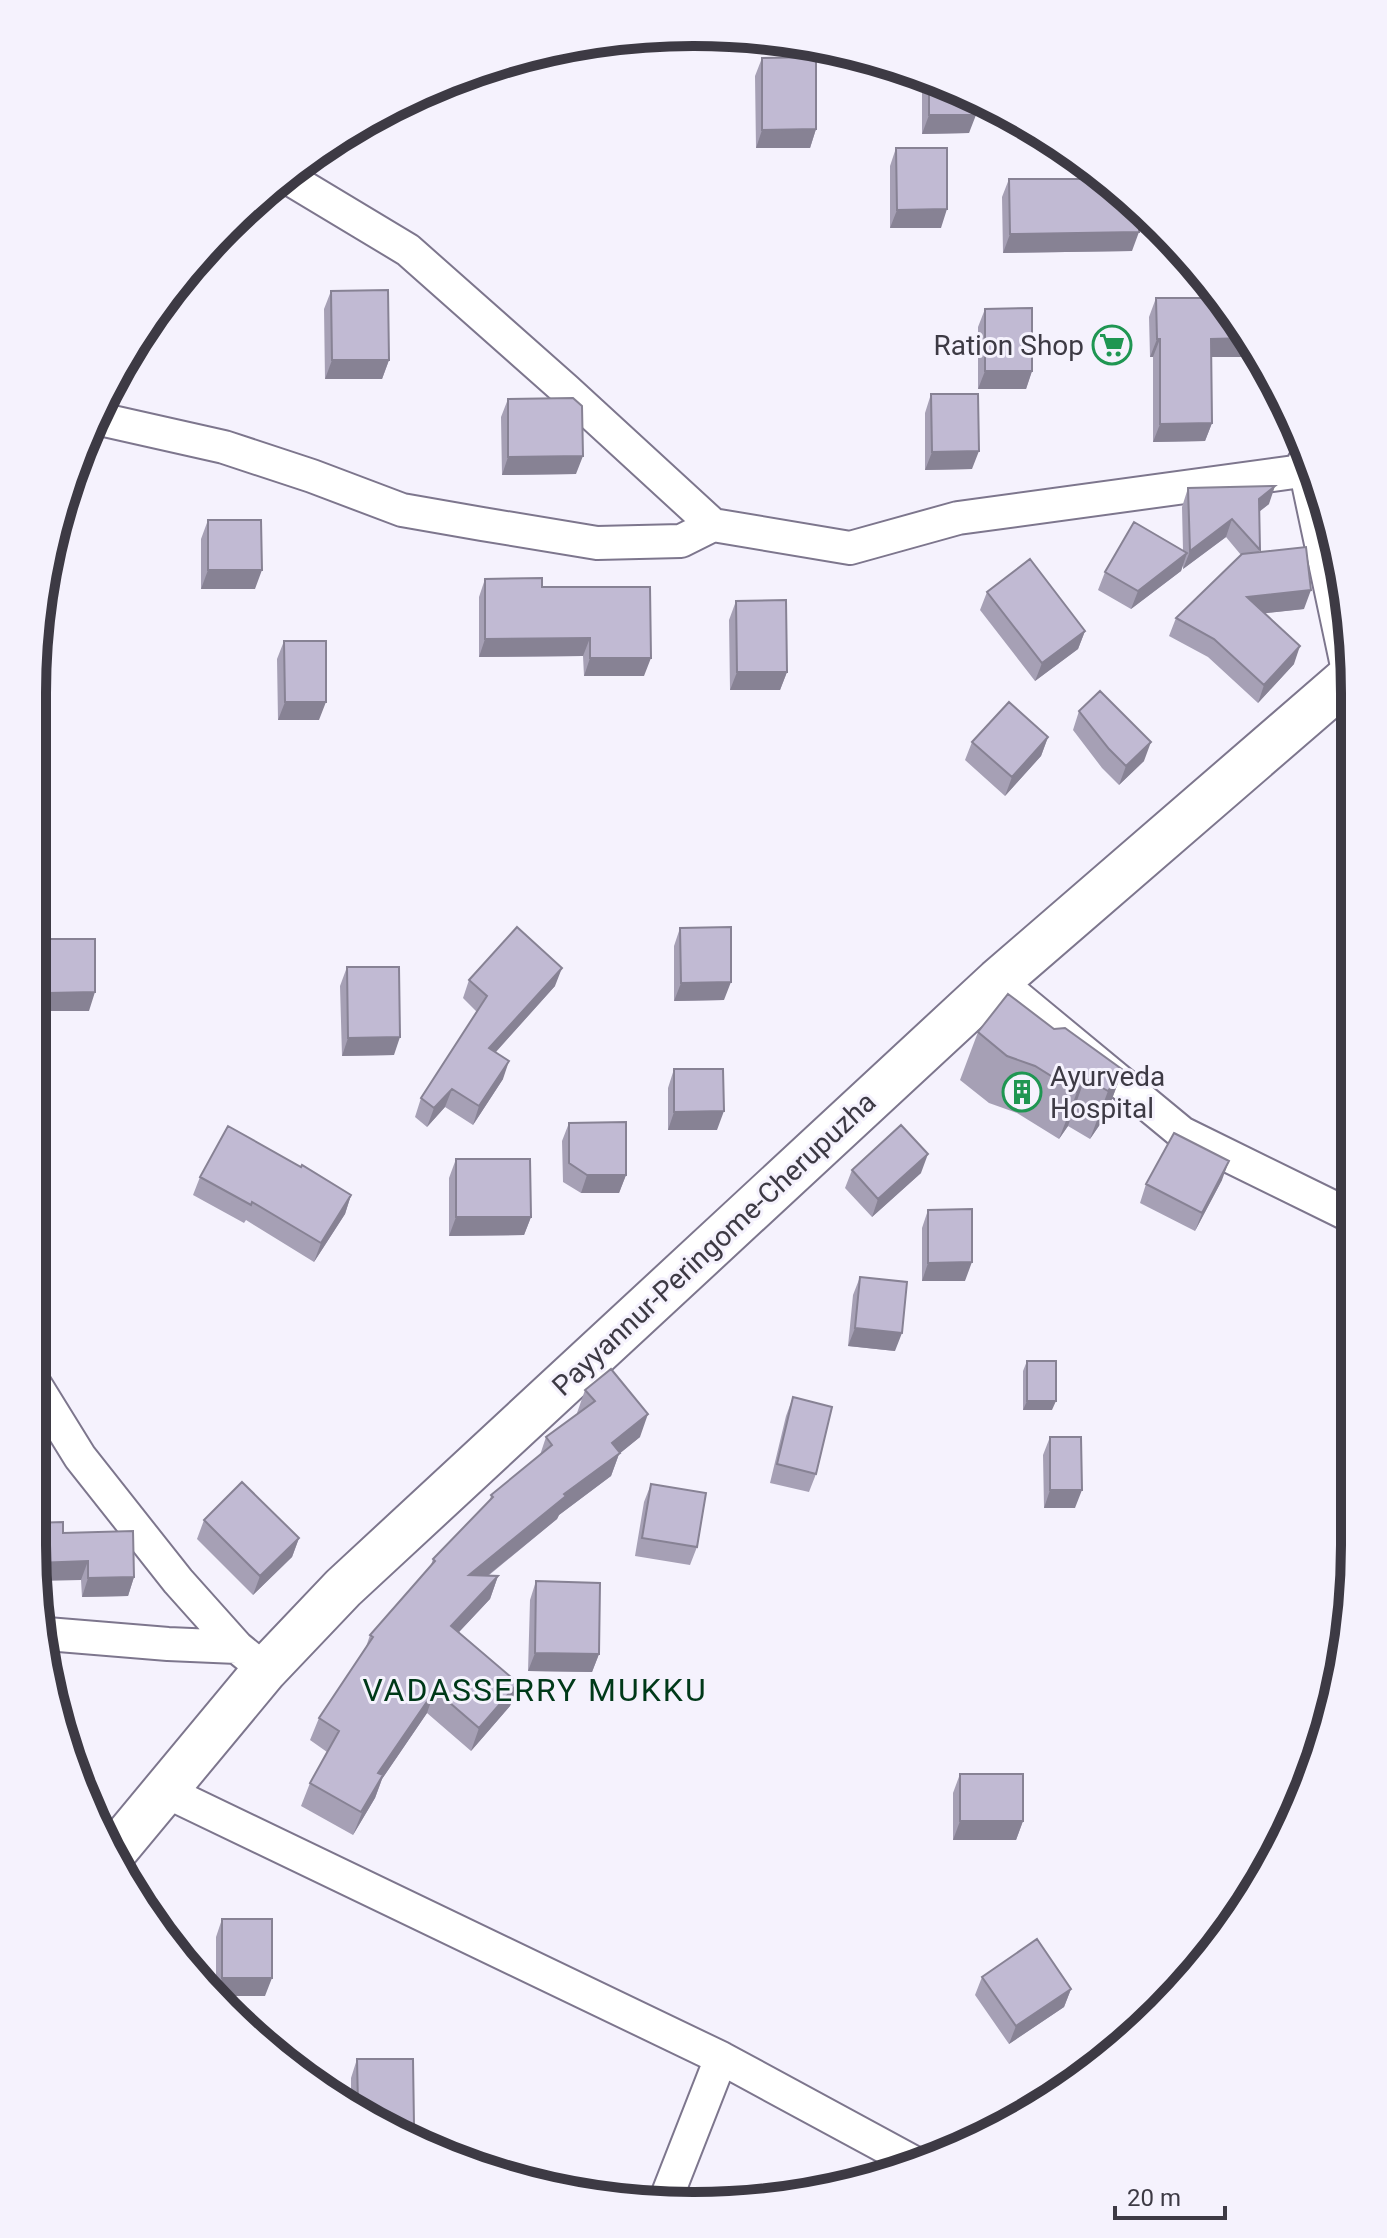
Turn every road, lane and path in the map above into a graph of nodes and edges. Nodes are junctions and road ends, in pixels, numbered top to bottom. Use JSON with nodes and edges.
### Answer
{"nodes":[{"id":1,"x":296,"y":183,"type":"edge"},
{"id":2,"x":107,"y":421,"type":"edge"},
{"id":3,"x":1300,"y":467,"type":"edge"},
{"id":4,"x":713,"y":525,"type":"junction"},
{"id":5,"x":1341,"y":685,"type":"edge"},
{"id":6,"x":998,"y":981,"type":"junction"},
{"id":7,"x":1341,"y":1211,"type":"edge"},
{"id":8,"x":46,"y":1402,"type":"edge"},
{"id":9,"x":53,"y":1634,"type":"edge"},
{"id":10,"x":251,"y":1658,"type":"junction"},
{"id":11,"x":165,"y":1791,"type":"junction"},
{"id":12,"x":120,"y":1844,"type":"edge"},
{"id":13,"x":721,"y":2058,"type":"junction"},
{"id":14,"x":904,"y":2157,"type":"edge"},
{"id":15,"x":669,"y":2191,"type":"edge"}],
"edges":[{"from":1,"to":4,"type":"street"},
{"from":2,"to":4,"type":"street"},
{"from":3,"to":4,"type":"street"},
{"from":5,"to":6,"type":"main road","name":"Payyannur-Peringome-Cherupuzha"},
{"from":6,"to":7,"type":"street"},
{"from":6,"to":10,"type":"main road","name":"Payyannur-Peringome-Cherupuzha"},
{"from":8,"to":10,"type":"street"},
{"from":9,"to":10,"type":"street"},
{"from":10,"to":11,"type":"main road","name":"Payyannur-Peringome-Cherupuzha"},
{"from":11,"to":12,"type":"main road","name":"Payyannur-Peringome-Cherupuzha"},
{"from":11,"to":13,"type":"street"},
{"from":13,"to":14,"type":"street"},
{"from":13,"to":15,"type":"street"}]}
